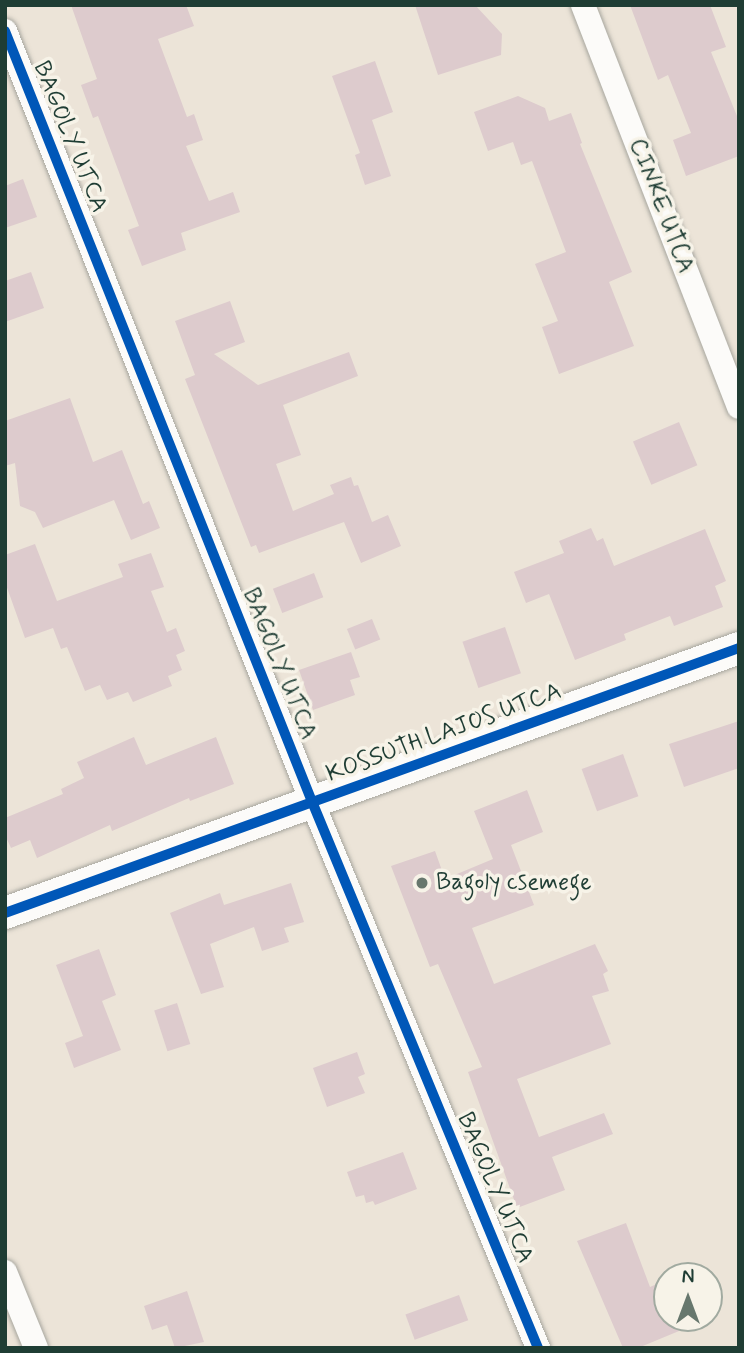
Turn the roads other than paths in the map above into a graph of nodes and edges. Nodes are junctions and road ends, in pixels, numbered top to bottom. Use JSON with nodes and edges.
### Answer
{"nodes":[{"id":1,"x":583,"y":5,"type":"edge"},
{"id":2,"x":5,"y":31,"type":"edge"},
{"id":3,"x":739,"y":407,"type":"edge"},
{"id":4,"x":739,"y":648,"type":"edge"},
{"id":5,"x":313,"y":804,"type":"junction"},
{"id":6,"x":5,"y":913,"type":"edge"},
{"id":7,"x":5,"y":1272,"type":"edge"},
{"id":8,"x":36,"y":1348,"type":"edge"},
{"id":9,"x":538,"y":1348,"type":"edge"}],
"edges":[{"from":1,"to":3,"type":"street","name":"CINKE UTCA"},
{"from":2,"to":5,"type":"street","name":"BAGOLY UTCA"},
{"from":4,"to":5,"type":"street","name":"KOSSUTH LAJOS UTCA"},
{"from":5,"to":6,"type":"street","name":"KOSSUTH LAJOS UTCA"},
{"from":5,"to":9,"type":"street","name":"BAGOLY UTCA"},
{"from":7,"to":8,"type":"street"}]}
